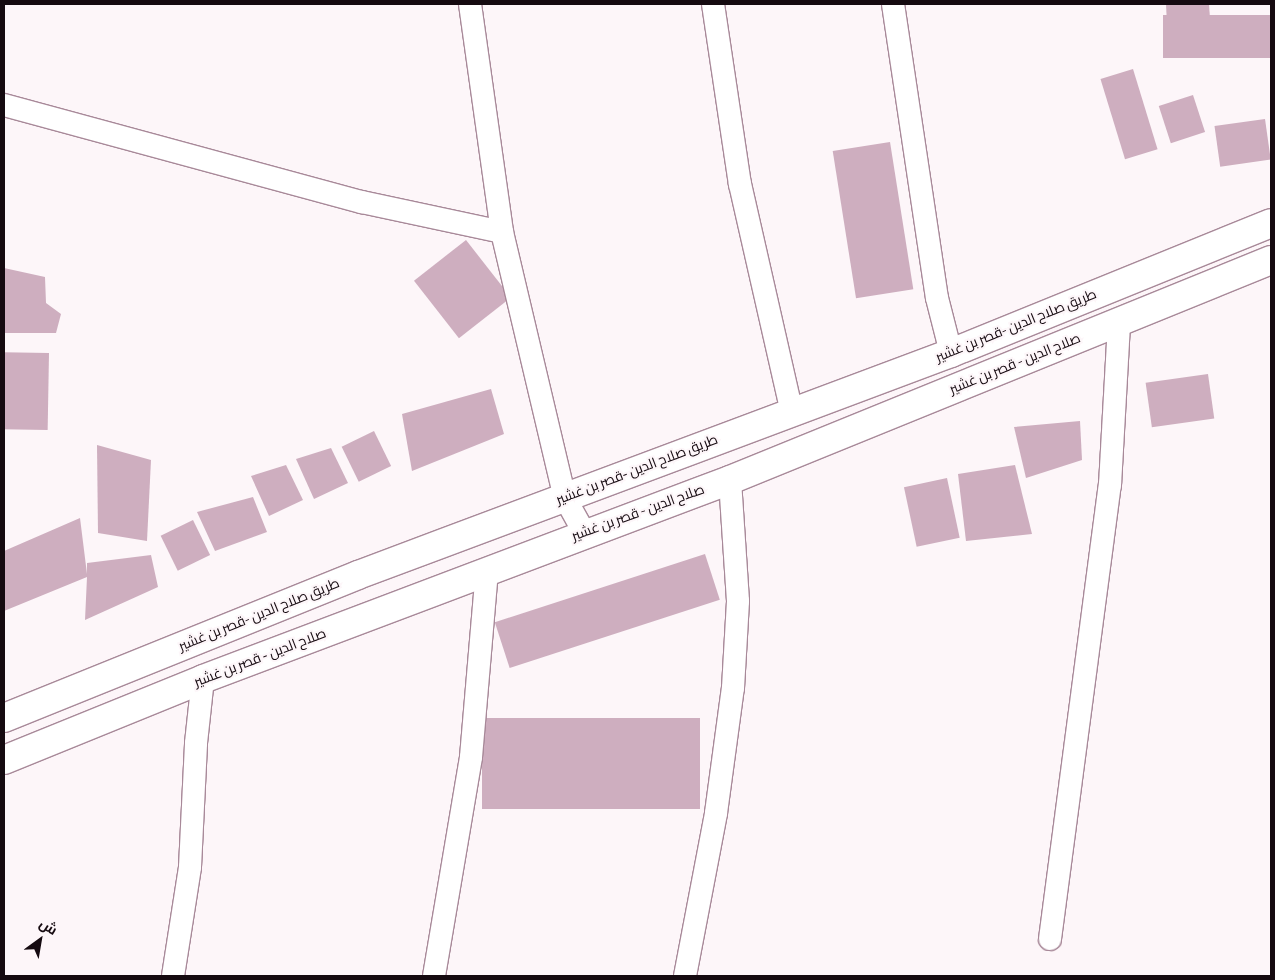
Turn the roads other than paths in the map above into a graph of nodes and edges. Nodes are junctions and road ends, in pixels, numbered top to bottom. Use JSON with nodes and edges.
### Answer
{"nodes":[{"id":1,"x":470,"y":4,"type":"edge"},
{"id":2,"x":713,"y":4,"type":"edge"},
{"id":3,"x":893,"y":4,"type":"edge"},
{"id":4,"x":4,"y":105,"type":"edge"},
{"id":5,"x":1271,"y":223,"type":"edge"},
{"id":6,"x":502,"y":232,"type":"junction"},
{"id":7,"x":1271,"y":260,"type":"edge"},
{"id":8,"x":1119,"y":322,"type":"junction"},
{"id":9,"x":952,"y":353,"type":"junction"},
{"id":10,"x":792,"y":412,"type":"junction"},
{"id":11,"x":730,"y":480,"type":"junction"},
{"id":12,"x":565,"y":498,"type":"junction"},
{"id":13,"x":584,"y":532,"type":"junction"},
{"id":14,"x":487,"y":570,"type":"junction"},
{"id":15,"x":203,"y":680,"type":"junction"},
{"id":16,"x":4,"y":718,"type":"edge"},
{"id":17,"x":4,"y":760,"type":"edge"},
{"id":18,"x":1050,"y":939,"type":"dead end"},
{"id":19,"x":173,"y":976,"type":"edge"},
{"id":20,"x":434,"y":976,"type":"edge"},
{"id":21,"x":685,"y":976,"type":"edge"}],
"edges":[{"from":1,"to":6,"type":"street"},
{"from":2,"to":10,"type":"street"},
{"from":3,"to":9,"type":"street"},
{"from":4,"to":6,"type":"street"},
{"from":5,"to":9,"type":"highway","name":"طريق صلاح الدين -قصر بن غشير"},
{"from":6,"to":12,"type":"street"},
{"from":7,"to":8,"type":"highway","name":"صلاح الدين - قصر بن غشير"},
{"from":8,"to":11,"type":"highway","name":"صلاح الدين - قصر بن غشير"},
{"from":8,"to":18,"type":"street"},
{"from":9,"to":10,"type":"highway","name":"طريق صلاح الدين -قصر بن غشير"},
{"from":10,"to":12,"type":"highway","name":"طريق صلاح الدين -قصر بن غشير"},
{"from":11,"to":13,"type":"highway","name":"صلاح الدين - قصر بن غشير"},
{"from":11,"to":21,"type":"street"},
{"from":12,"to":13,"type":"street"},
{"from":12,"to":16,"type":"highway","name":"طريق صلاح الدين -قصر بن غشير"},
{"from":13,"to":14,"type":"highway","name":"صلاح الدين - قصر بن غشير"},
{"from":14,"to":15,"type":"highway","name":"صلاح الدين - قصر بن غشير"},
{"from":14,"to":20,"type":"street"},
{"from":15,"to":17,"type":"highway","name":"صلاح الدين - قصر بن غشير"},
{"from":15,"to":19,"type":"street"}]}
